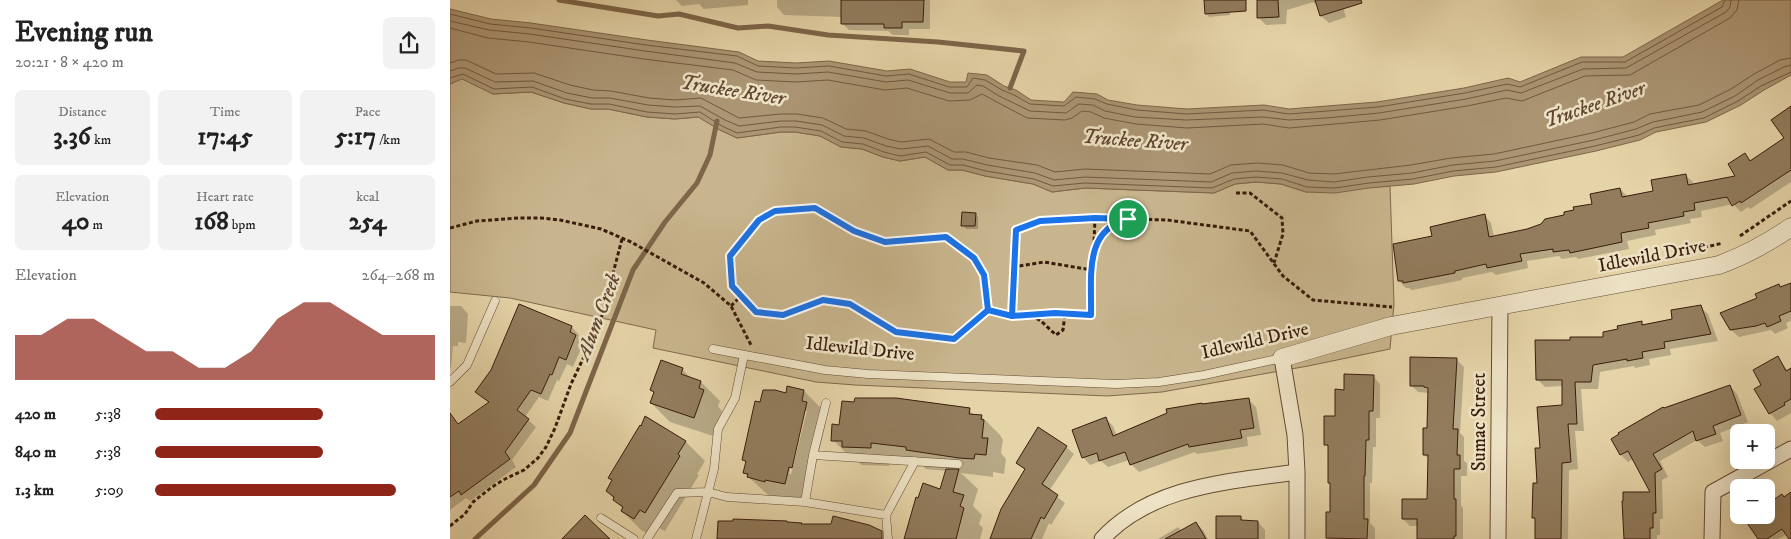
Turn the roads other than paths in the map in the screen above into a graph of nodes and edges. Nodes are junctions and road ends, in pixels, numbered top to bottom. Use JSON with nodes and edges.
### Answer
{"nodes":[{"id":1,"x":1791,"y":227,"type":"edge"},
{"id":2,"x":495,"y":301,"type":"dead end"},
{"id":3,"x":1500,"y":306,"type":"junction"},
{"id":4,"x":713,"y":349,"type":"dead end"},
{"id":5,"x":744,"y":355,"type":"junction"},
{"id":6,"x":1282,"y":358,"type":"junction"},
{"id":7,"x":450,"y":382,"type":"edge"},
{"id":8,"x":826,"y":403,"type":"dead end"},
{"id":9,"x":1791,"y":449,"type":"edge"},
{"id":10,"x":813,"y":455,"type":"junction"},
{"id":11,"x":915,"y":461,"type":"junction"},
{"id":12,"x":958,"y":464,"type":"dead end"},
{"id":13,"x":1298,"y":472,"type":"junction"},
{"id":14,"x":708,"y":492,"type":"junction"},
{"id":15,"x":805,"y":502,"type":"junction"},
{"id":16,"x":886,"y":515,"type":"junction"},
{"id":17,"x":601,"y":518,"type":"dead end"},
{"id":18,"x":634,"y":539,"type":"edge"},
{"id":19,"x":648,"y":539,"type":"edge"},
{"id":20,"x":696,"y":539,"type":"edge"},
{"id":21,"x":888,"y":539,"type":"edge"},
{"id":22,"x":1102,"y":539,"type":"edge"},
{"id":23,"x":1297,"y":539,"type":"edge"},
{"id":24,"x":1498,"y":539,"type":"edge"},
{"id":25,"x":1712,"y":539,"type":"edge"}],
"edges":[{"from":1,"to":3,"type":"street","name":"Idlewild Drive"},
{"from":2,"to":7,"type":"lane"},
{"from":3,"to":6,"type":"street","name":"Idlewild Drive"},
{"from":3,"to":24,"type":"street","name":"Sumac Street"},
{"from":4,"to":5,"type":"lane","name":"Idlewild Drive"},
{"from":5,"to":6,"type":"lane","name":"Idlewild Drive"},
{"from":5,"to":14,"type":"lane"},
{"from":6,"to":13,"type":"street"},
{"from":8,"to":10,"type":"lane"},
{"from":9,"to":25,"type":"street"},
{"from":10,"to":11,"type":"lane"},
{"from":10,"to":15,"type":"lane"},
{"from":11,"to":12,"type":"lane"},
{"from":11,"to":16,"type":"lane"},
{"from":13,"to":22,"type":"street"},
{"from":13,"to":23,"type":"street"},
{"from":14,"to":15,"type":"lane"},
{"from":14,"to":19,"type":"lane"},
{"from":14,"to":20,"type":"lane"},
{"from":15,"to":16,"type":"lane"},
{"from":16,"to":21,"type":"lane"},
{"from":17,"to":18,"type":"lane"}]}
